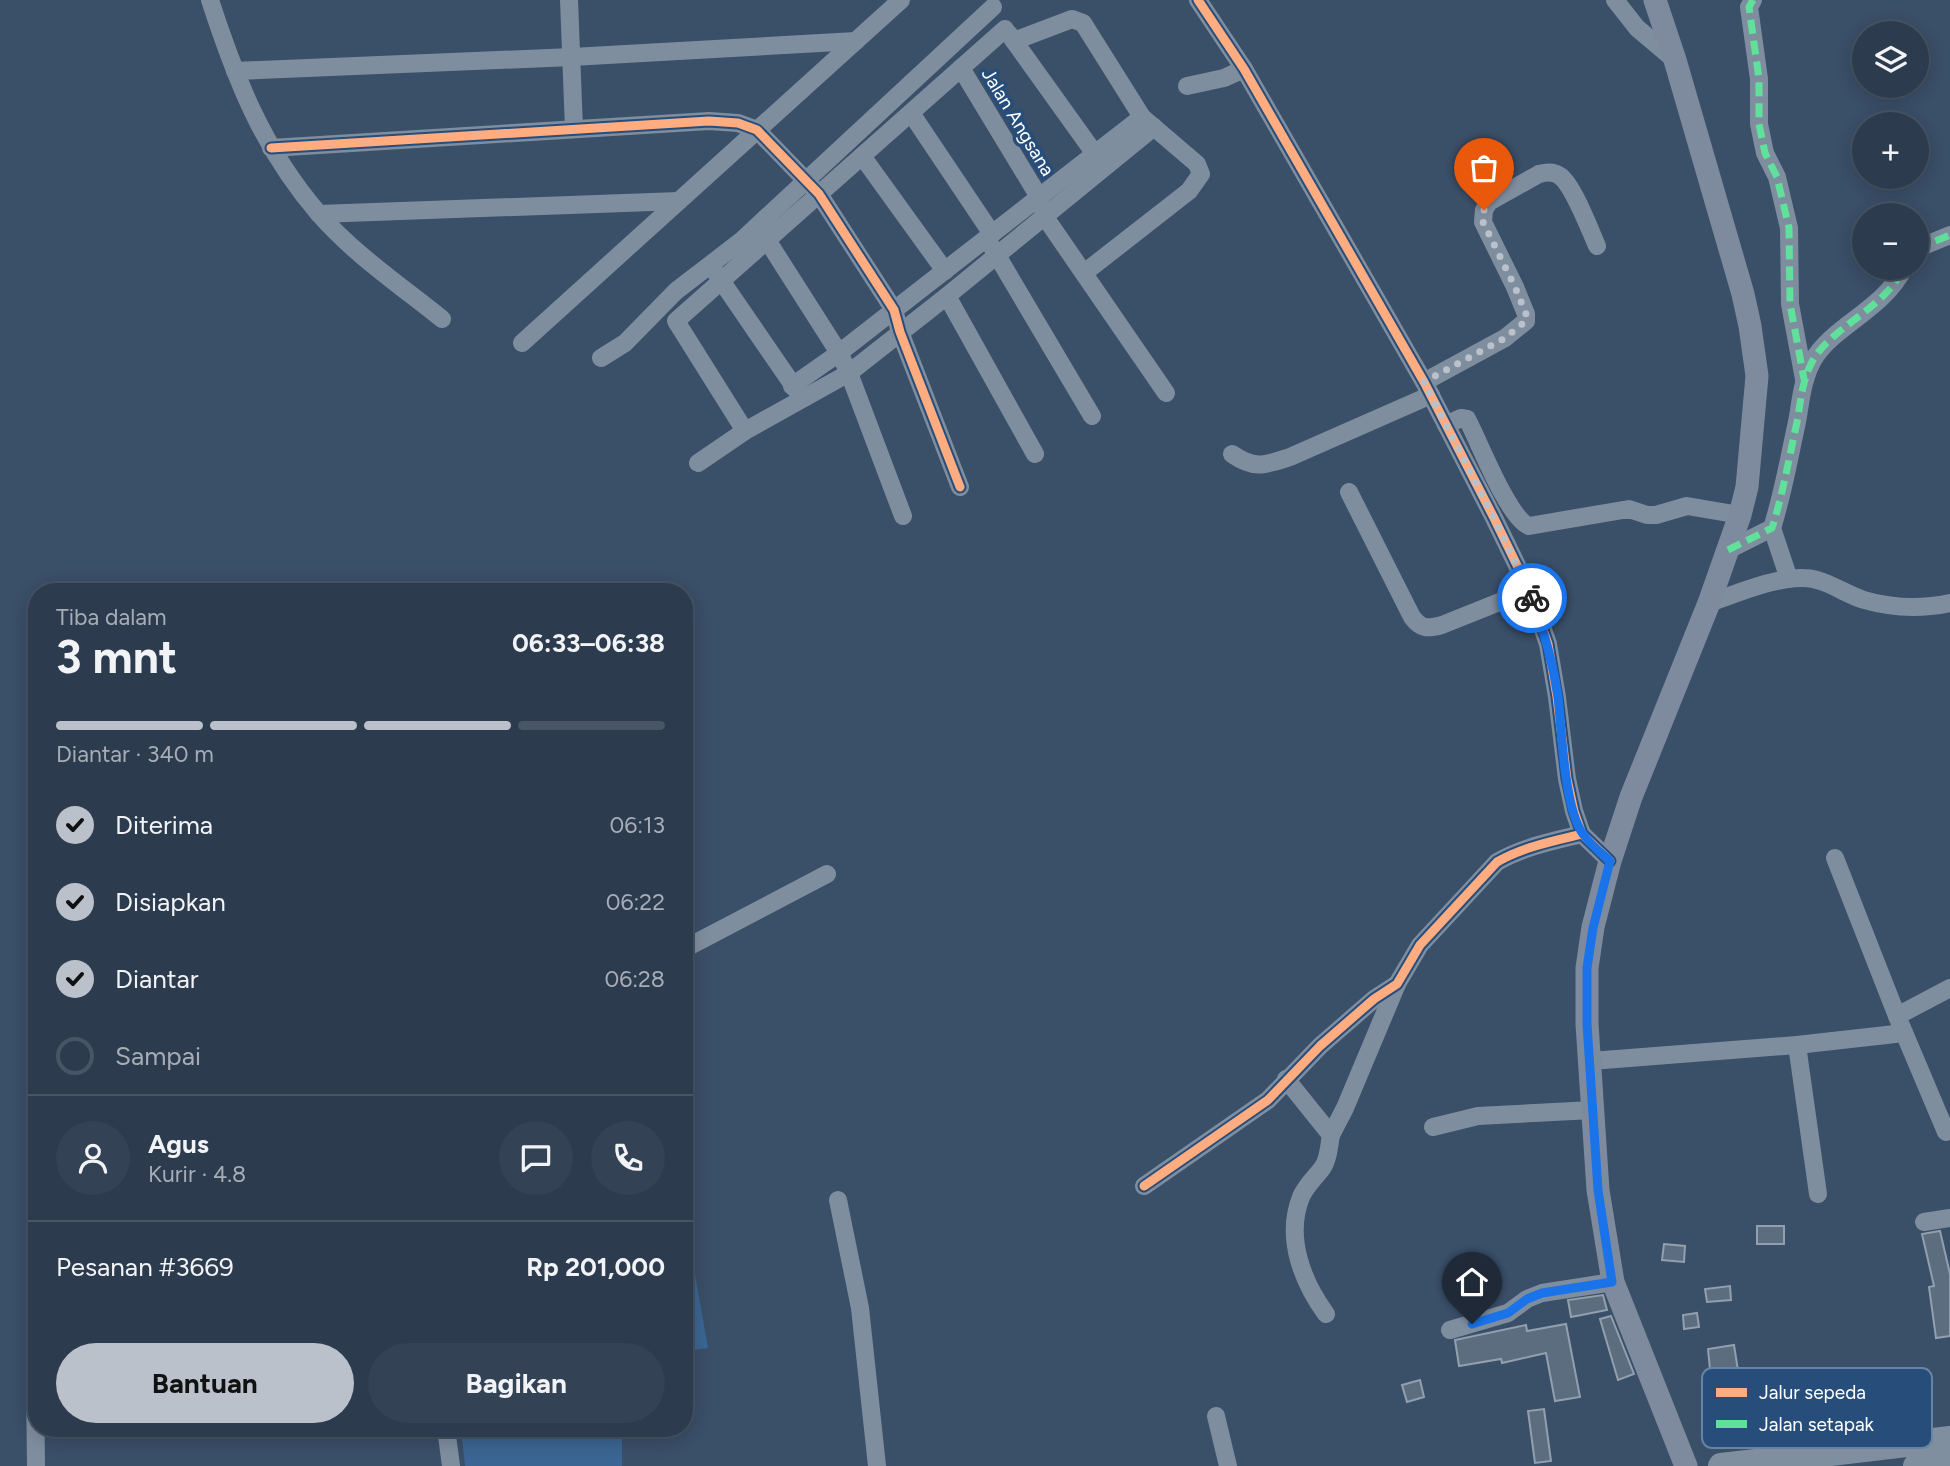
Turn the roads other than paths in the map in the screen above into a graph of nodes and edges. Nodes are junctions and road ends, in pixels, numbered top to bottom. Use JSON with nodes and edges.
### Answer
{"nodes":[{"id":1,"x":210,"y":0,"type":"edge"},
{"id":2,"x":569,"y":0,"type":"edge"},
{"id":3,"x":901,"y":0,"type":"edge"},
{"id":4,"x":1198,"y":0,"type":"edge"},
{"id":5,"x":1615,"y":0,"type":"edge"},
{"id":6,"x":1656,"y":0,"type":"edge"},
{"id":7,"x":1753,"y":0,"type":"edge"},
{"id":8,"x":992,"y":4,"type":"edge"},
{"id":9,"x":1009,"y":35,"type":"junction"},
{"id":10,"x":856,"y":40,"type":"junction"},
{"id":11,"x":572,"y":57,"type":"junction"},
{"id":12,"x":1675,"y":60,"type":"junction"},
{"id":13,"x":961,"y":68,"type":"junction"},
{"id":14,"x":1244,"y":69,"type":"junction"},
{"id":15,"x":235,"y":71,"type":"junction"},
{"id":16,"x":922,"y":73,"type":"junction"},
{"id":17,"x":1187,"y":86,"type":"dead end"},
{"id":18,"x":936,"y":90,"type":"junction"},
{"id":19,"x":911,"y":113,"type":"junction"},
{"id":20,"x":1148,"y":122,"type":"junction"},
{"id":21,"x":575,"y":129,"type":"junction"},
{"id":22,"x":757,"y":130,"type":"junction"},
{"id":23,"x":271,"y":148,"type":"junction"},
{"id":24,"x":1095,"y":154,"type":"junction"},
{"id":25,"x":862,"y":156,"type":"junction"},
{"id":26,"x":806,"y":180,"type":"junction"},
{"id":27,"x":819,"y":194,"type":"junction"},
{"id":28,"x":1039,"y":197,"type":"junction"},
{"id":29,"x":679,"y":201,"type":"junction"},
{"id":30,"x":319,"y":214,"type":"junction"},
{"id":31,"x":1045,"y":217,"type":"junction"},
{"id":32,"x":1950,"y":234,"type":"edge"},
{"id":33,"x":988,"y":237,"type":"junction"},
{"id":34,"x":767,"y":240,"type":"junction"},
{"id":35,"x":1929,"y":243,"type":"edge"},
{"id":36,"x":1597,"y":246,"type":"dead end"},
{"id":37,"x":998,"y":255,"type":"junction"},
{"id":38,"x":710,"y":265,"type":"junction"},
{"id":39,"x":945,"y":271,"type":"junction"},
{"id":40,"x":1084,"y":273,"type":"junction"},
{"id":41,"x":1897,"y":280,"type":"edge"},
{"id":42,"x":721,"y":281,"type":"junction"},
{"id":43,"x":947,"y":296,"type":"junction"},
{"id":44,"x":894,"y":310,"type":"junction"},
{"id":45,"x":442,"y":319,"type":"dead end"},
{"id":46,"x":900,"y":332,"type":"junction"},
{"id":47,"x":522,"y":343,"type":"dead end"},
{"id":48,"x":839,"y":353,"type":"junction"},
{"id":49,"x":601,"y":358,"type":"dead end"},
{"id":50,"x":849,"y":373,"type":"junction"},
{"id":51,"x":1804,"y":379,"type":"junction"},
{"id":52,"x":1427,"y":389,"type":"junction"},
{"id":53,"x":798,"y":393,"type":"junction"},
{"id":54,"x":1166,"y":393,"type":"dead end"},
{"id":55,"x":1092,"y":416,"type":"dead end"},
{"id":56,"x":1446,"y":425,"type":"junction"},
{"id":57,"x":746,"y":431,"type":"junction"},
{"id":58,"x":1035,"y":454,"type":"dead end"},
{"id":59,"x":1232,"y":454,"type":"dead end"},
{"id":60,"x":698,"y":463,"type":"dead end"},
{"id":61,"x":960,"y":487,"type":"dead end"},
{"id":62,"x":1349,"y":492,"type":"dead end"},
{"id":63,"x":1740,"y":515,"type":"junction"},
{"id":64,"x":903,"y":516,"type":"dead end"},
{"id":65,"x":1772,"y":528,"type":"junction"},
{"id":66,"x":1728,"y":550,"type":"junction"},
{"id":67,"x":1789,"y":579,"type":"junction"},
{"id":68,"x":1529,"y":590,"type":"junction"},
{"id":69,"x":1709,"y":603,"type":"junction"},
{"id":70,"x":1950,"y":603,"type":"edge"},
{"id":71,"x":1582,"y":834,"type":"junction"},
{"id":72,"x":1835,"y":858,"type":"dead end"},
{"id":73,"x":1610,"y":861,"type":"junction"},
{"id":74,"x":827,"y":874,"type":"dead end"},
{"id":75,"x":693,"y":944,"type":"edge"},
{"id":76,"x":1397,"y":984,"type":"junction"},
{"id":77,"x":1950,"y":988,"type":"edge"},
{"id":78,"x":1896,"y":1016,"type":"junction"},
{"id":79,"x":1904,"y":1033,"type":"junction"},
{"id":80,"x":1797,"y":1045,"type":"junction"},
{"id":81,"x":1591,"y":1061,"type":"junction"},
{"id":82,"x":1286,"y":1079,"type":"junction"},
{"id":83,"x":1593,"y":1110,"type":"junction"},
{"id":84,"x":1433,"y":1127,"type":"dead end"},
{"id":85,"x":1946,"y":1132,"type":"dead end"},
{"id":86,"x":1331,"y":1135,"type":"junction"},
{"id":87,"x":1144,"y":1186,"type":"dead end"},
{"id":88,"x":1818,"y":1194,"type":"dead end"},
{"id":89,"x":838,"y":1200,"type":"dead end"},
{"id":90,"x":1950,"y":1218,"type":"edge"},
{"id":91,"x":1924,"y":1222,"type":"dead end"},
{"id":92,"x":1612,"y":1282,"type":"junction"},
{"id":93,"x":1326,"y":1314,"type":"dead end"},
{"id":94,"x":1450,"y":1330,"type":"dead end"},
{"id":95,"x":1216,"y":1416,"type":"dead end"},
{"id":96,"x":35,"y":1437,"type":"edge"},
{"id":97,"x":447,"y":1437,"type":"edge"},
{"id":98,"x":1950,"y":1439,"type":"edge"},
{"id":99,"x":1932,"y":1441,"type":"edge"},
{"id":100,"x":1873,"y":1448,"type":"edge"},
{"id":101,"x":1950,"y":1462,"type":"edge"},
{"id":102,"x":36,"y":1466,"type":"edge"},
{"id":103,"x":451,"y":1466,"type":"edge"},
{"id":104,"x":877,"y":1466,"type":"edge"},
{"id":105,"x":1228,"y":1466,"type":"edge"},
{"id":106,"x":1686,"y":1466,"type":"edge"},
{"id":107,"x":1721,"y":1466,"type":"edge"},
{"id":108,"x":1916,"y":1466,"type":"edge"}],
"edges":[{"from":1,"to":15,"type":"street"},
{"from":2,"to":11,"type":"street"},
{"from":3,"to":10,"type":"street"},
{"from":4,"to":14,"type":"street"},
{"from":5,"to":12,"type":"street"},
{"from":6,"to":12,"type":"main road"},
{"from":7,"to":51,"type":"street"},
{"from":8,"to":9,"type":"street"},
{"from":8,"to":16,"type":"street"},
{"from":9,"to":13,"type":"street"},
{"from":9,"to":20,"type":"street"},
{"from":9,"to":24,"type":"street"},
{"from":10,"to":11,"type":"street"},
{"from":10,"to":22,"type":"street"},
{"from":11,"to":15,"type":"street"},
{"from":11,"to":21,"type":"street"},
{"from":12,"to":63,"type":"main road"},
{"from":13,"to":18,"type":"street"},
{"from":13,"to":28,"type":"street","name":"Jalan Angsana"},
{"from":14,"to":17,"type":"street"},
{"from":14,"to":52,"type":"street"},
{"from":15,"to":23,"type":"street"},
{"from":16,"to":18,"type":"street"},
{"from":16,"to":26,"type":"street"},
{"from":18,"to":19,"type":"street"},
{"from":19,"to":25,"type":"street"},
{"from":19,"to":33,"type":"street"},
{"from":20,"to":24,"type":"street"},
{"from":20,"to":31,"type":"street"},
{"from":20,"to":40,"type":"street"},
{"from":21,"to":22,"type":"street"},
{"from":21,"to":23,"type":"street"},
{"from":22,"to":26,"type":"street"},
{"from":22,"to":29,"type":"street"},
{"from":23,"to":30,"type":"street"},
{"from":24,"to":28,"type":"street"},
{"from":25,"to":27,"type":"street"},
{"from":25,"to":39,"type":"street"},
{"from":26,"to":27,"type":"street"},
{"from":26,"to":38,"type":"street"},
{"from":27,"to":34,"type":"street"},
{"from":27,"to":44,"type":"street"},
{"from":28,"to":31,"type":"street","name":"Jalan Angsana"},
{"from":28,"to":33,"type":"street"},
{"from":29,"to":30,"type":"street"},
{"from":29,"to":47,"type":"street"},
{"from":30,"to":45,"type":"street"},
{"from":31,"to":37,"type":"street"},
{"from":31,"to":40,"type":"street","name":"Jalan Angsana"},
{"from":32,"to":35,"type":"street"},
{"from":33,"to":37,"type":"street"},
{"from":33,"to":39,"type":"street"},
{"from":34,"to":42,"type":"street"},
{"from":34,"to":48,"type":"street"},
{"from":36,"to":52,"type":"street"},
{"from":37,"to":43,"type":"street"},
{"from":37,"to":55,"type":"street"},
{"from":38,"to":42,"type":"street"},
{"from":38,"to":49,"type":"street"},
{"from":39,"to":44,"type":"street"},
{"from":40,"to":54,"type":"street","name":"Jalan Angsana"},
{"from":41,"to":51,"type":"street"},
{"from":42,"to":53,"type":"street"},
{"from":42,"to":57,"type":"street"},
{"from":43,"to":46,"type":"street"},
{"from":43,"to":58,"type":"street"},
{"from":44,"to":46,"type":"street"},
{"from":44,"to":48,"type":"street"},
{"from":46,"to":50,"type":"street"},
{"from":46,"to":61,"type":"street"},
{"from":48,"to":50,"type":"street"},
{"from":48,"to":53,"type":"street"},
{"from":50,"to":53,"type":"street"},
{"from":50,"to":64,"type":"street"},
{"from":51,"to":65,"type":"street"},
{"from":52,"to":56,"type":"street"},
{"from":52,"to":59,"type":"street"},
{"from":53,"to":57,"type":"street"},
{"from":56,"to":63,"type":"street"},
{"from":56,"to":68,"type":"street"},
{"from":57,"to":60,"type":"street"},
{"from":62,"to":68,"type":"street"},
{"from":63,"to":66,"type":"main road"},
{"from":65,"to":66,"type":"street"},
{"from":65,"to":67,"type":"street"},
{"from":66,"to":69,"type":"main road"},
{"from":67,"to":69,"type":"street"},
{"from":67,"to":70,"type":"street"},
{"from":68,"to":71,"type":"street"},
{"from":69,"to":73,"type":"main road"},
{"from":71,"to":73,"type":"street"},
{"from":71,"to":76,"type":"street"},
{"from":72,"to":78,"type":"street"},
{"from":73,"to":81,"type":"main road"},
{"from":74,"to":75,"type":"street"},
{"from":76,"to":82,"type":"street"},
{"from":76,"to":86,"type":"street"},
{"from":77,"to":78,"type":"street"},
{"from":78,"to":79,"type":"street"},
{"from":79,"to":80,"type":"street"},
{"from":79,"to":85,"type":"street"},
{"from":80,"to":81,"type":"street"},
{"from":80,"to":88,"type":"street"},
{"from":81,"to":83,"type":"main road"},
{"from":82,"to":86,"type":"street"},
{"from":82,"to":87,"type":"street"},
{"from":83,"to":84,"type":"street"},
{"from":83,"to":92,"type":"main road"},
{"from":86,"to":93,"type":"street"},
{"from":89,"to":104,"type":"street"},
{"from":90,"to":91,"type":"street"},
{"from":92,"to":94,"type":"street"},
{"from":92,"to":106,"type":"main road"},
{"from":95,"to":105,"type":"street"},
{"from":96,"to":102,"type":"street"},
{"from":97,"to":103,"type":"street"},
{"from":98,"to":99,"type":"highway"},
{"from":100,"to":107,"type":"highway"},
{"from":101,"to":108,"type":"highway"}]}
